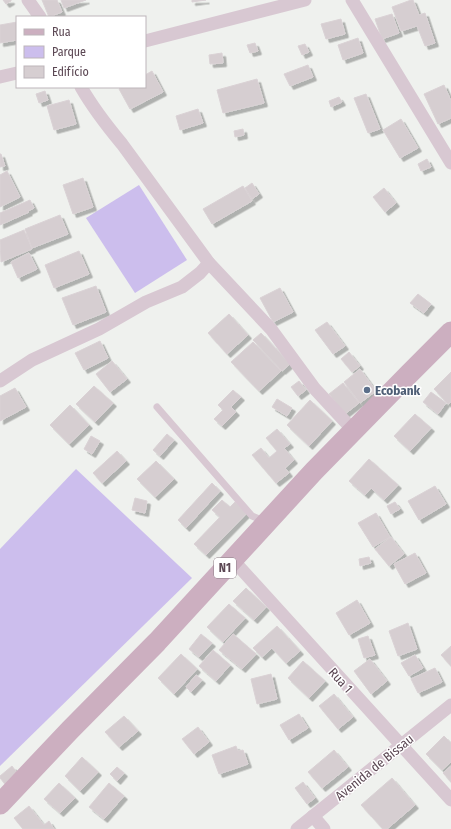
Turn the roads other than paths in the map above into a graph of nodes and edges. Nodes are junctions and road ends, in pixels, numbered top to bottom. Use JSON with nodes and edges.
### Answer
{"nodes":[{"id":1,"x":28,"y":0,"type":"edge"},
{"id":2,"x":305,"y":0,"type":"edge"},
{"id":3,"x":352,"y":0,"type":"edge"},
{"id":4,"x":39,"y":16,"type":"edge"},
{"id":5,"x":146,"y":41,"type":"edge"},
{"id":6,"x":16,"y":73,"type":"edge"},
{"id":7,"x":0,"y":77,"type":"edge"},
{"id":8,"x":82,"y":88,"type":"edge"},
{"id":9,"x":451,"y":163,"type":"edge"},
{"id":10,"x":209,"y":263,"type":"junction"},
{"id":11,"x":451,"y":332,"type":"edge"},
{"id":12,"x":0,"y":381,"type":"edge"},
{"id":13,"x":157,"y":407,"type":"dead end"},
{"id":14,"x":353,"y":430,"type":"junction"},
{"id":15,"x":267,"y":522,"type":"junction"},
{"id":16,"x":233,"y":560,"type":"junction"},
{"id":17,"x":451,"y":705,"type":"edge"},
{"id":18,"x":401,"y":746,"type":"junction"},
{"id":19,"x":451,"y":800,"type":"edge"},
{"id":20,"x":0,"y":803,"type":"edge"},
{"id":21,"x":313,"y":816,"type":"junction"},
{"id":22,"x":297,"y":829,"type":"edge"},
{"id":23,"x":324,"y":829,"type":"edge"}],
"edges":[{"from":1,"to":4,"type":"street"},
{"from":2,"to":5,"type":"street"},
{"from":3,"to":9,"type":"street"},
{"from":6,"to":7,"type":"street"},
{"from":8,"to":10,"type":"street"},
{"from":10,"to":12,"type":"street"},
{"from":10,"to":14,"type":"street"},
{"from":11,"to":14,"type":"main road","number":"N1"},
{"from":13,"to":15,"type":"lane"},
{"from":14,"to":15,"type":"main road","number":"N1"},
{"from":15,"to":16,"type":"main road","number":"N1"},
{"from":16,"to":18,"type":"street","name":"Rua 1"},
{"from":16,"to":20,"type":"main road","number":"N1"},
{"from":17,"to":18,"type":"street","name":"Avenida de Bissau"},
{"from":18,"to":19,"type":"street","name":"Rua 1"},
{"from":18,"to":21,"type":"street","name":"Avenida de Bissau"},
{"from":21,"to":22,"type":"street","name":"Avenida de Bissau"},
{"from":21,"to":23,"type":"street"}]}
